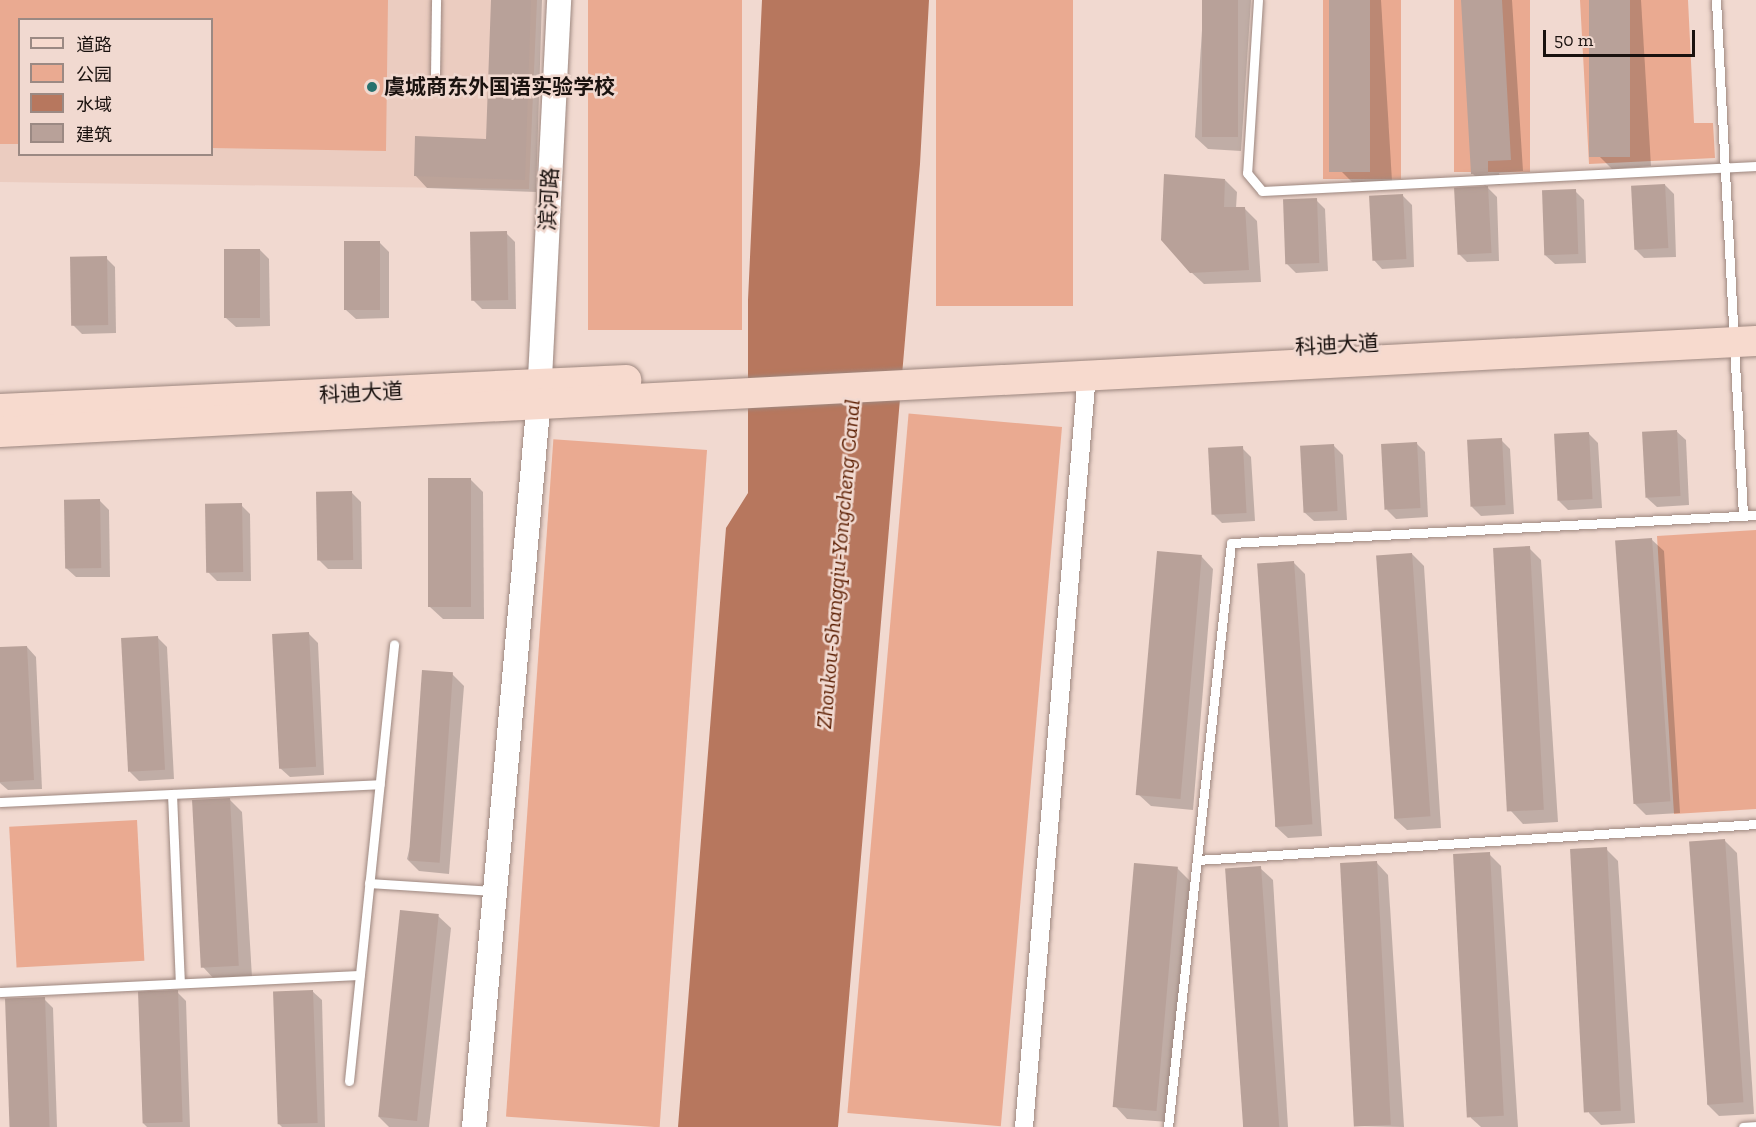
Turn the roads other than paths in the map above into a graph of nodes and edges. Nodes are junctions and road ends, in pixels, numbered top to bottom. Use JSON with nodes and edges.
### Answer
{"nodes":[{"id":1,"x":436,"y":0,"type":"edge"},
{"id":2,"x":560,"y":0,"type":"edge"},
{"id":3,"x":1258,"y":0,"type":"edge"},
{"id":4,"x":1716,"y":0,"type":"edge"},
{"id":5,"x":435,"y":76,"type":"dead end"},
{"id":6,"x":1756,"y":166,"type":"edge"},
{"id":7,"x":1725,"y":168,"type":"junction"},
{"id":8,"x":1745,"y":333,"type":"edge"},
{"id":9,"x":918,"y":374,"type":"junction"},
{"id":10,"x":1087,"y":374,"type":"junction"},
{"id":11,"x":539,"y":396,"type":"junction"},
{"id":12,"x":0,"y":409,"type":"edge"},
{"id":13,"x":0,"y":432,"type":"edge"},
{"id":14,"x":1756,"y":515,"type":"edge"},
{"id":15,"x":1743,"y":516,"type":"junction"},
{"id":16,"x":394,"y":644,"type":"dead end"},
{"id":17,"x":380,"y":784,"type":"junction"},
{"id":18,"x":172,"y":794,"type":"junction"},
{"id":19,"x":0,"y":802,"type":"edge"},
{"id":20,"x":1756,"y":824,"type":"edge"},
{"id":21,"x":1197,"y":860,"type":"junction"},
{"id":22,"x":369,"y":883,"type":"junction"},
{"id":23,"x":495,"y":891,"type":"junction"},
{"id":24,"x":360,"y":975,"type":"junction"},
{"id":25,"x":180,"y":983,"type":"junction"},
{"id":26,"x":0,"y":992,"type":"edge"},
{"id":27,"x":349,"y":1081,"type":"dead end"},
{"id":28,"x":1756,"y":1126,"type":"edge"},
{"id":29,"x":474,"y":1127,"type":"edge"},
{"id":30,"x":1024,"y":1127,"type":"edge"},
{"id":31,"x":1168,"y":1127,"type":"edge"},
{"id":32,"x":1743,"y":1127,"type":"edge"}],
"edges":[{"from":1,"to":5,"type":"lane"},
{"from":2,"to":11,"type":"street","name":"滨河路"},
{"from":3,"to":7,"type":"lane"},
{"from":4,"to":7,"type":"lane"},
{"from":6,"to":7,"type":"lane"},
{"from":7,"to":8,"type":"lane"},
{"from":8,"to":9,"type":"main road","name":"科迪大道"},
{"from":8,"to":10,"type":"main road","name":"科迪大道"},
{"from":8,"to":15,"type":"lane"},
{"from":9,"to":10,"type":"main road","name":"科迪大道"},
{"from":9,"to":11,"type":"main road","name":"科迪大道"},
{"from":10,"to":30,"type":"street"},
{"from":11,"to":12,"type":"main road","name":"科迪大道"},
{"from":11,"to":13,"type":"main road","name":"科迪大道"},
{"from":11,"to":23,"type":"street","name":"滨河路"},
{"from":14,"to":15,"type":"lane"},
{"from":15,"to":21,"type":"lane"},
{"from":16,"to":17,"type":"lane"},
{"from":17,"to":18,"type":"lane"},
{"from":17,"to":22,"type":"lane"},
{"from":18,"to":19,"type":"lane"},
{"from":18,"to":25,"type":"lane"},
{"from":20,"to":21,"type":"lane"},
{"from":21,"to":31,"type":"lane"},
{"from":22,"to":23,"type":"lane"},
{"from":22,"to":24,"type":"lane"},
{"from":23,"to":29,"type":"street","name":"滨河路"},
{"from":24,"to":25,"type":"lane"},
{"from":24,"to":27,"type":"lane"},
{"from":25,"to":26,"type":"lane"},
{"from":28,"to":32,"type":"lane"}]}
